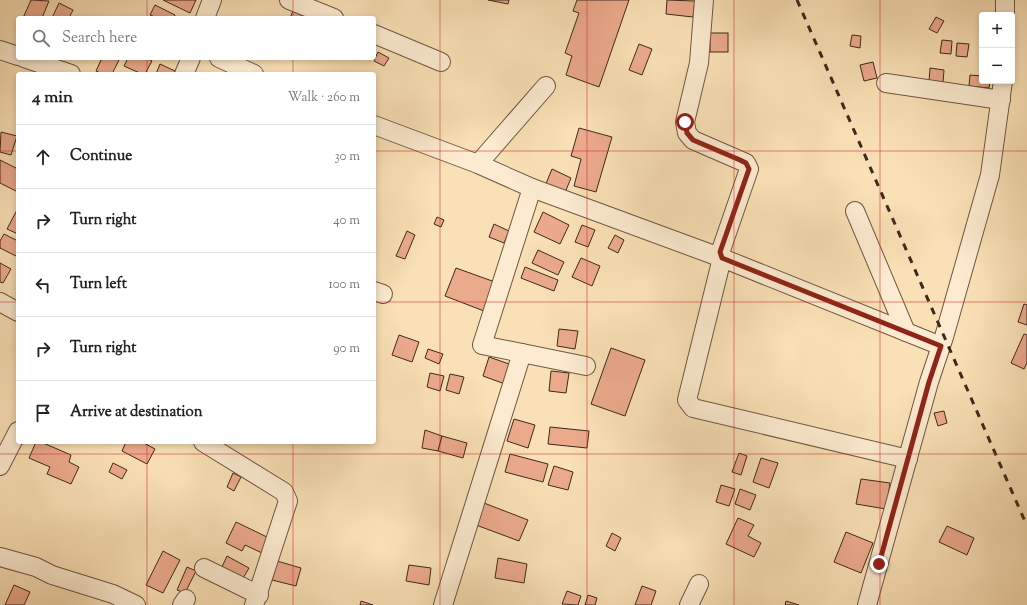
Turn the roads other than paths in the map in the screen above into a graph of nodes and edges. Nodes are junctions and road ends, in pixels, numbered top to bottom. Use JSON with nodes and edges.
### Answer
{"nodes":[{"id":1,"x":212,"y":0,"type":"edge"},
{"id":2,"x":289,"y":0,"type":"edge"},
{"id":3,"x":704,"y":0,"type":"edge"},
{"id":4,"x":1005,"y":0,"type":"edge"},
{"id":5,"x":1005,"y":12,"type":"edge"},
{"id":6,"x":206,"y":16,"type":"edge"},
{"id":7,"x":329,"y":16,"type":"edge"},
{"id":8,"x":376,"y":35,"type":"edge"},
{"id":9,"x":0,"y":50,"type":"edge"},
{"id":10,"x":16,"y":55,"type":"edge"},
{"id":11,"x":30,"y":60,"type":"edge"},
{"id":12,"x":190,"y":60,"type":"edge"},
{"id":13,"x":223,"y":60,"type":"edge"},
{"id":14,"x":441,"y":62,"type":"dead end"},
{"id":15,"x":65,"y":72,"type":"edge"},
{"id":16,"x":185,"y":72,"type":"edge"},
{"id":17,"x":250,"y":72,"type":"edge"},
{"id":18,"x":886,"y":83,"type":"dead end"},
{"id":19,"x":1003,"y":84,"type":"edge"},
{"id":20,"x":546,"y":86,"type":"dead end"},
{"id":21,"x":1001,"y":100,"type":"junction"},
{"id":22,"x":376,"y":126,"type":"edge"},
{"id":23,"x":478,"y":164,"type":"junction"},
{"id":24,"x":532,"y":188,"type":"junction"},
{"id":25,"x":854,"y":211,"type":"dead end"},
{"id":26,"x":722,"y":258,"type":"junction"},
{"id":27,"x":0,"y":302,"type":"edge"},
{"id":28,"x":16,"y":311,"type":"edge"},
{"id":29,"x":906,"y":332,"type":"junction"},
{"id":30,"x":941,"y":346,"type":"junction"},
{"id":31,"x":522,"y":353,"type":"junction"},
{"id":32,"x":586,"y":366,"type":"dead end"},
{"id":33,"x":16,"y":435,"type":"edge"},
{"id":34,"x":205,"y":444,"type":"edge"},
{"id":35,"x":908,"y":459,"type":"junction"},
{"id":36,"x":0,"y":466,"type":"edge"},
{"id":37,"x":0,"y":557,"type":"edge"},
{"id":38,"x":204,"y":568,"type":"dead end"},
{"id":39,"x":698,"y":584,"type":"dead end"},
{"id":40,"x":257,"y":600,"type":"edge"},
{"id":41,"x":136,"y":605,"type":"edge"},
{"id":42,"x":443,"y":605,"type":"edge"},
{"id":43,"x":689,"y":605,"type":"edge"},
{"id":44,"x":866,"y":605,"type":"edge"}],
"edges":[{"from":1,"to":6,"type":"street"},
{"from":2,"to":7,"type":"street"},
{"from":3,"to":26,"type":"street"},
{"from":4,"to":5,"type":"street"},
{"from":8,"to":14,"type":"street"},
{"from":9,"to":10,"type":"street"},
{"from":11,"to":15,"type":"street"},
{"from":12,"to":16,"type":"street"},
{"from":13,"to":17,"type":"street"},
{"from":18,"to":21,"type":"street"},
{"from":19,"to":21,"type":"street"},
{"from":20,"to":23,"type":"street"},
{"from":21,"to":30,"type":"street"},
{"from":22,"to":23,"type":"street"},
{"from":23,"to":24,"type":"street"},
{"from":24,"to":26,"type":"street"},
{"from":24,"to":31,"type":"street"},
{"from":25,"to":29,"type":"street"},
{"from":26,"to":29,"type":"street"},
{"from":26,"to":35,"type":"street"},
{"from":27,"to":28,"type":"street"},
{"from":29,"to":30,"type":"street"},
{"from":30,"to":35,"type":"street"},
{"from":31,"to":32,"type":"street"},
{"from":31,"to":42,"type":"street"},
{"from":33,"to":36,"type":"street"},
{"from":34,"to":40,"type":"street"},
{"from":35,"to":44,"type":"street"},
{"from":37,"to":41,"type":"street"},
{"from":38,"to":40,"type":"street"},
{"from":39,"to":43,"type":"street"}]}
